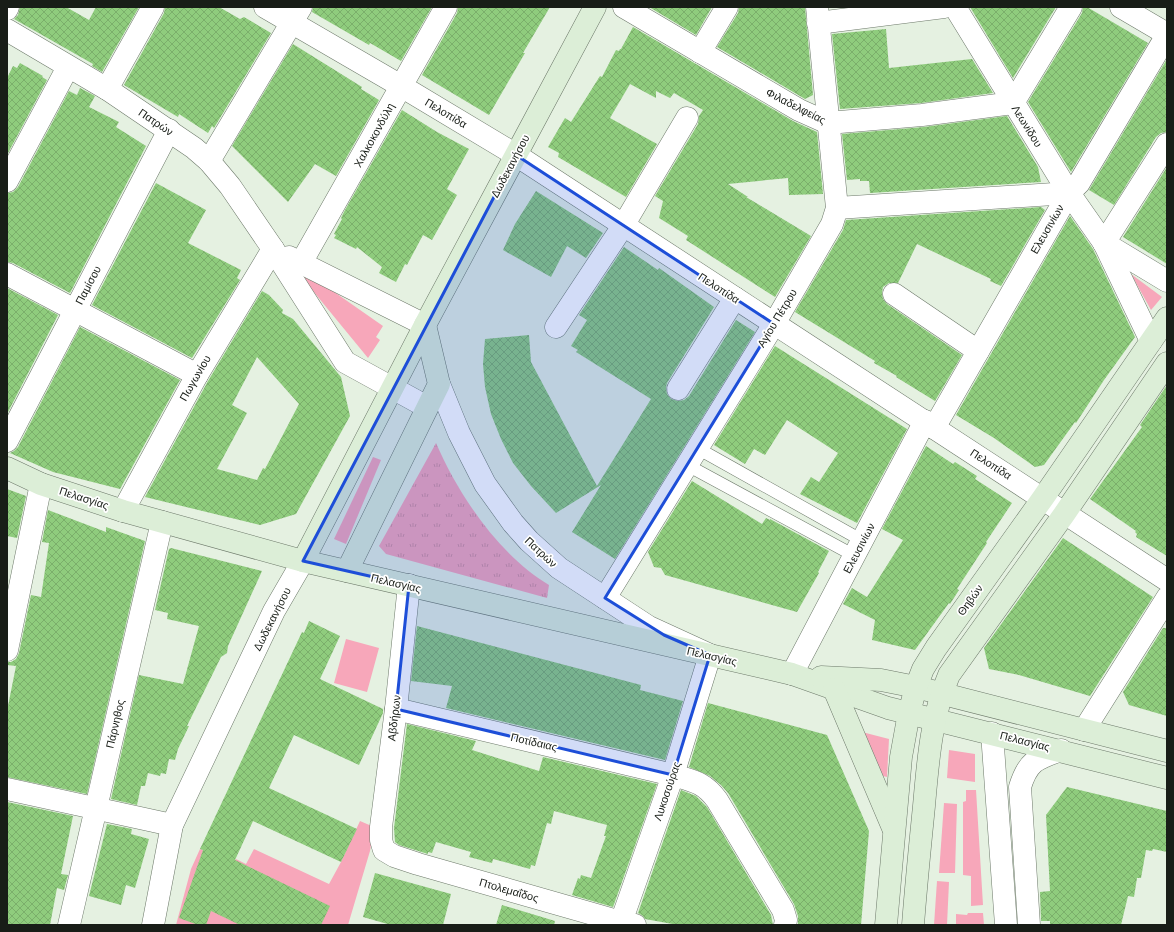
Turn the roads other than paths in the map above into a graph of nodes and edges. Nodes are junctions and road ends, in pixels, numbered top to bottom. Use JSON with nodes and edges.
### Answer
{"nodes":[{"id":1,"x":153,"y":7,"type":"edge"},
{"id":2,"x":265,"y":7,"type":"edge"},
{"id":3,"x":446,"y":7,"type":"edge"},
{"id":4,"x":595,"y":7,"type":"edge"},
{"id":5,"x":624,"y":7,"type":"edge"},
{"id":6,"x":727,"y":7,"type":"edge"},
{"id":7,"x":944,"y":7,"type":"edge"},
{"id":8,"x":955,"y":7,"type":"edge"},
{"id":9,"x":1071,"y":7,"type":"edge"},
{"id":10,"x":1121,"y":7,"type":"edge"},
{"id":11,"x":296,"y":15,"type":"edge"},
{"id":12,"x":817,"y":15,"type":"edge"},
{"id":13,"x":7,"y":30,"type":"edge"},
{"id":14,"x":1167,"y":34,"type":"edge"},
{"id":15,"x":700,"y":52,"type":"junction"},
{"id":16,"x":68,"y":67,"type":"junction"},
{"id":17,"x":401,"y":86,"type":"junction"},
{"id":18,"x":107,"y":89,"type":"junction"},
{"id":19,"x":1013,"y":103,"type":"junction"},
{"id":20,"x":687,"y":118,"type":"dead end"},
{"id":21,"x":828,"y":123,"type":"junction"},
{"id":22,"x":169,"y":130,"type":"junction"},
{"id":23,"x":1167,"y":144,"type":"edge"},
{"id":24,"x":516,"y":155,"type":"junction"},
{"id":25,"x":209,"y":161,"type":"junction"},
{"id":26,"x":7,"y":181,"type":"edge"},
{"id":27,"x":1068,"y":192,"type":"junction"},
{"id":28,"x":838,"y":208,"type":"junction"},
{"id":29,"x":623,"y":226,"type":"junction"},
{"id":30,"x":1104,"y":243,"type":"junction"},
{"id":31,"x":273,"y":249,"type":"junction"},
{"id":32,"x":301,"y":263,"type":"junction"},
{"id":33,"x":7,"y":274,"type":"edge"},
{"id":34,"x":1167,"y":281,"type":"edge"},
{"id":35,"x":894,"y":294,"type":"dead end"},
{"id":36,"x":735,"y":298,"type":"junction"},
{"id":37,"x":75,"y":310,"type":"junction"},
{"id":38,"x":1167,"y":318,"type":"edge"},
{"id":39,"x":774,"y":324,"type":"junction"},
{"id":40,"x":424,"y":325,"type":"junction"},
{"id":41,"x":556,"y":327,"type":"dead end"},
{"id":42,"x":1151,"y":341,"type":"junction"},
{"id":43,"x":978,"y":351,"type":"junction"},
{"id":44,"x":1167,"y":363,"type":"edge"},
{"id":45,"x":196,"y":375,"type":"junction"},
{"id":46,"x":439,"y":384,"type":"junction"},
{"id":47,"x":392,"y":388,"type":"junction"},
{"id":48,"x":678,"y":388,"type":"dead end"},
{"id":49,"x":427,"y":407,"type":"junction"},
{"id":50,"x":930,"y":425,"type":"junction"},
{"id":51,"x":7,"y":441,"type":"edge"},
{"id":52,"x":692,"y":456,"type":"junction"},
{"id":53,"x":7,"y":468,"type":"edge"},
{"id":54,"x":41,"y":484,"type":"junction"},
{"id":55,"x":1043,"y":498,"type":"junction"},
{"id":56,"x":123,"y":511,"type":"junction"},
{"id":57,"x":1064,"y":513,"type":"junction"},
{"id":58,"x":162,"y":522,"type":"junction"},
{"id":59,"x":859,"y":549,"type":"junction"},
{"id":60,"x":303,"y":561,"type":"junction"},
{"id":61,"x":347,"y":571,"type":"junction"},
{"id":62,"x":1167,"y":580,"type":"edge"},
{"id":63,"x":409,"y":586,"type":"junction"},
{"id":64,"x":605,"y":598,"type":"junction"},
{"id":65,"x":1167,"y":598,"type":"edge"},
{"id":66,"x":7,"y":650,"type":"edge"},
{"id":67,"x":710,"y":655,"type":"junction"},
{"id":68,"x":792,"y":674,"type":"junction"},
{"id":69,"x":916,"y":687,"type":"junction"},
{"id":70,"x":834,"y":689,"type":"junction"},
{"id":71,"x":941,"y":693,"type":"junction"},
{"id":72,"x":396,"y":709,"type":"junction"},
{"id":73,"x":909,"y":713,"type":"junction"},
{"id":74,"x":934,"y":720,"type":"junction"},
{"id":75,"x":1084,"y":730,"type":"junction"},
{"id":76,"x":992,"y":733,"type":"junction"},
{"id":77,"x":1061,"y":750,"type":"junction"},
{"id":78,"x":1167,"y":751,"type":"edge"},
{"id":79,"x":673,"y":775,"type":"junction"},
{"id":80,"x":1167,"y":778,"type":"edge"},
{"id":81,"x":7,"y":788,"type":"edge"},
{"id":82,"x":96,"y":808,"type":"junction"},
{"id":83,"x":172,"y":825,"type":"junction"},
{"id":84,"x":894,"y":831,"type":"junction"},
{"id":85,"x":384,"y":850,"type":"joint"},
{"id":86,"x":626,"y":924,"type":"edge"},
{"id":87,"x":69,"y":925,"type":"edge"},
{"id":88,"x":153,"y":925,"type":"edge"},
{"id":89,"x":785,"y":925,"type":"edge"},
{"id":90,"x":886,"y":925,"type":"edge"},
{"id":91,"x":912,"y":925,"type":"edge"},
{"id":92,"x":1006,"y":925,"type":"edge"},
{"id":93,"x":1029,"y":925,"type":"edge"}],
"edges":[{"from":1,"to":18,"type":"street"},
{"from":2,"to":11,"type":"street","name":"Πελοπίδα"},
{"from":3,"to":17,"type":"street","name":"Χαλκοκονδύλη"},
{"from":4,"to":24,"type":"street","name":"Δωδεκανήσου"},
{"from":5,"to":15,"type":"street","name":"Φιλαδελφείας"},
{"from":6,"to":15,"type":"street"},
{"from":7,"to":12,"type":"street"},
{"from":8,"to":19,"type":"street","name":"Λεωνίδου"},
{"from":9,"to":19,"type":"street"},
{"from":10,"to":14,"type":"street"},
{"from":11,"to":17,"type":"street","name":"Πελοπίδα"},
{"from":11,"to":25,"type":"street"},
{"from":12,"to":21,"type":"street","name":"Αγίου Πέτρου"},
{"from":13,"to":16,"type":"street","name":"Πατρών"},
{"from":14,"to":27,"type":"street","name":"Ελευσινίων"},
{"from":15,"to":21,"type":"street","name":"Φιλαδελφείας"},
{"from":16,"to":18,"type":"street","name":"Πατρών"},
{"from":16,"to":26,"type":"street"},
{"from":17,"to":24,"type":"street","name":"Πελοπίδα"},
{"from":17,"to":32,"type":"street","name":"Χαλκοκονδύλη"},
{"from":18,"to":22,"type":"street","name":"Πατρών"},
{"from":19,"to":21,"type":"street","name":"Φιλαδελφείας"},
{"from":19,"to":27,"type":"street","name":"Λεωνίδου"},
{"from":20,"to":29,"type":"street"},
{"from":21,"to":28,"type":"street","name":"Αγίου Πέτρου"},
{"from":22,"to":25,"type":"street","name":"Πατρών"},
{"from":22,"to":37,"type":"street","name":"Παμίσου"},
{"from":23,"to":30,"type":"street"},
{"from":24,"to":29,"type":"street","name":"Πελοπίδα"},
{"from":24,"to":40,"type":"street","name":"Δωδεκανήσου"},
{"from":25,"to":31,"type":"street","name":"Πατρών"},
{"from":27,"to":28,"type":"street"},
{"from":27,"to":30,"type":"street","name":"Λεωνίδου"},
{"from":27,"to":43,"type":"street","name":"Ελευσινίων"},
{"from":28,"to":39,"type":"street","name":"Αγίου Πέτρου"},
{"from":29,"to":36,"type":"street","name":"Πελοπίδα"},
{"from":29,"to":41,"type":"street"},
{"from":30,"to":34,"type":"street"},
{"from":30,"to":42,"type":"street"},
{"from":31,"to":32,"type":"street","name":"Πατρών"},
{"from":31,"to":45,"type":"street","name":"Πωγωνίου"},
{"from":31,"to":47,"type":"street","name":"Πατρών"},
{"from":32,"to":40,"type":"street","name":"Πατρών"},
{"from":33,"to":37,"type":"street"},
{"from":35,"to":43,"type":"street"},
{"from":36,"to":39,"type":"street","name":"Πελοπίδα"},
{"from":36,"to":48,"type":"street"},
{"from":37,"to":45,"type":"street"},
{"from":37,"to":51,"type":"street","name":"Παμίσου"},
{"from":38,"to":42,"type":"street","name":"Θηβών"},
{"from":39,"to":50,"type":"street","name":"Πελοπίδα"},
{"from":39,"to":52,"type":"street","name":"Αγίου Πέτρου"},
{"from":40,"to":46,"type":"street"},
{"from":40,"to":47,"type":"street","name":"Δωδεκανήσου"},
{"from":42,"to":55,"type":"street","name":"Θηβών"},
{"from":43,"to":50,"type":"street","name":"Ελευσινίων"},
{"from":44,"to":57,"type":"street"},
{"from":45,"to":56,"type":"street","name":"Πωγωνίου"},
{"from":46,"to":49,"type":"street"},
{"from":46,"to":64,"type":"street","name":"Πατρών"},
{"from":47,"to":49,"type":"street","name":"Πατρών"},
{"from":47,"to":60,"type":"street","name":"Δωδεκανήσου"},
{"from":49,"to":61,"type":"street"},
{"from":50,"to":55,"type":"street","name":"Πελοπίδα"},
{"from":50,"to":59,"type":"street","name":"Ελευσινίων"},
{"from":52,"to":59,"type":"lane"},
{"from":52,"to":59,"type":"lane"},
{"from":52,"to":64,"type":"street","name":"Αγίου Πέτρου"},
{"from":53,"to":54,"type":"street","name":"Πελασγίας"},
{"from":54,"to":56,"type":"street","name":"Πελασγίας"},
{"from":54,"to":66,"type":"street"},
{"from":55,"to":57,"type":"street","name":"Πελοπίδα"},
{"from":55,"to":69,"type":"street","name":"Θηβών"},
{"from":56,"to":58,"type":"street","name":"Πελασγίας"},
{"from":57,"to":62,"type":"street","name":"Πελοπίδα"},
{"from":57,"to":71,"type":"street"},
{"from":58,"to":60,"type":"street","name":"Πελασγίας"},
{"from":58,"to":82,"type":"street","name":"Πάρνηθος"},
{"from":59,"to":68,"type":"street","name":"Ελευσινίων"},
{"from":60,"to":61,"type":"street","name":"Πελασγίας"},
{"from":60,"to":83,"type":"street","name":"Δωδεκανήσου"},
{"from":61,"to":63,"type":"street","name":"Πελασγίας"},
{"from":63,"to":67,"type":"street","name":"Πελασγίας"},
{"from":63,"to":72,"type":"street","name":"Αβδήρων"},
{"from":64,"to":67,"type":"street","name":"Πατρών"},
{"from":65,"to":75,"type":"street"},
{"from":67,"to":68,"type":"street","name":"Πελασγίας"},
{"from":67,"to":79,"type":"street","name":"Λυκοσούρας"},
{"from":68,"to":69,"type":"street","name":"Πελασγίας"},
{"from":68,"to":70,"type":"street","name":"Πελασγίας"},
{"from":69,"to":71,"type":"street","name":"Πελασγίας"},
{"from":69,"to":73,"type":"street","name":"Θηβών"},
{"from":70,"to":73,"type":"street","name":"Πελασγίας"},
{"from":70,"to":84,"type":"street"},
{"from":71,"to":74,"type":"street"},
{"from":71,"to":75,"type":"street","name":"Πελασγίας"},
{"from":72,"to":79,"type":"street","name":"Ποτίδαιας"},
{"from":72,"to":85,"type":"street","name":"Αβδήρων"},
{"from":73,"to":74,"type":"street","name":"Πελασγίας"},
{"from":73,"to":84,"type":"street","name":"Θηβών"},
{"from":74,"to":76,"type":"street","name":"Πελασγίας"},
{"from":74,"to":91,"type":"street"},
{"from":75,"to":78,"type":"street","name":"Πελασγίας"},
{"from":76,"to":77,"type":"street","name":"Πελασγίας"},
{"from":76,"to":92,"type":"street"},
{"from":77,"to":80,"type":"street","name":"Πελασγίας"},
{"from":77,"to":93,"type":"street"},
{"from":79,"to":86,"type":"street","name":"Λυκοσούρας"},
{"from":79,"to":89,"type":"street","name":"Ποτίδαιας"},
{"from":81,"to":82,"type":"street"},
{"from":82,"to":83,"type":"street"},
{"from":82,"to":87,"type":"street","name":"Πάρνηθος"},
{"from":83,"to":88,"type":"street","name":"Δωδεκανήσου"},
{"from":84,"to":90,"type":"street","name":"Θηβών"},
{"from":85,"to":86,"type":"street","name":"Πτολεμαΐδος"}]}
